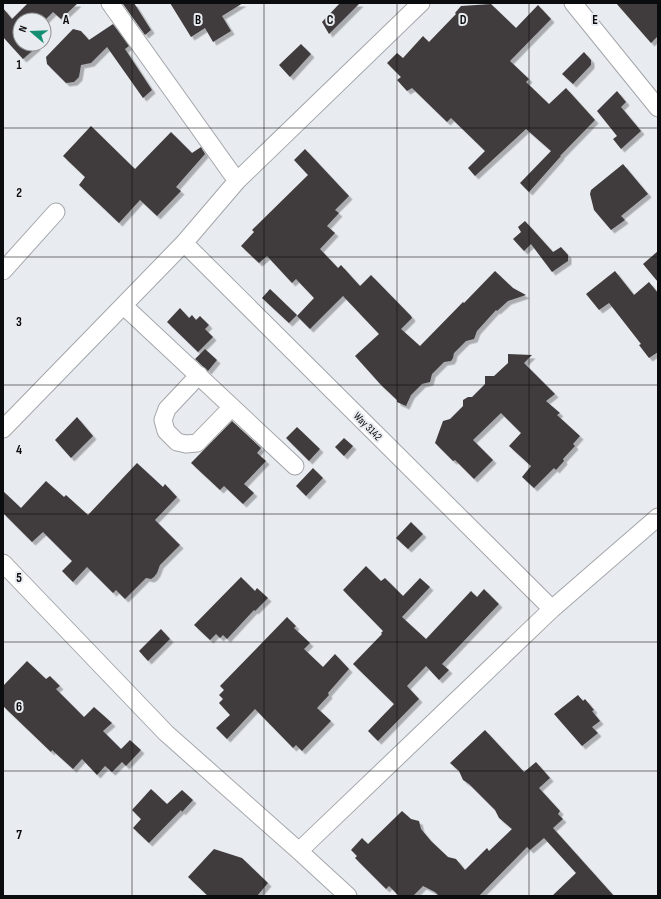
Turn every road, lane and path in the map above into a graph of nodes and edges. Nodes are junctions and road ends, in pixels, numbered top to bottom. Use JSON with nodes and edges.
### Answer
{"nodes":[{"id":1,"x":110,"y":3,"type":"edge"},
{"id":2,"x":421,"y":3,"type":"edge"},
{"id":3,"x":573,"y":3,"type":"edge"},
{"id":4,"x":658,"y":108,"type":"edge"},
{"id":5,"x":237,"y":181,"type":"junction"},
{"id":6,"x":56,"y":212,"type":"dead end"},
{"id":7,"x":184,"y":243,"type":"junction"},
{"id":8,"x":3,"y":271,"type":"edge"},
{"id":9,"x":124,"y":306,"type":"junction"},
{"id":10,"x":198,"y":375,"type":"junction"},
{"id":11,"x":232,"y":407,"type":"junction"},
{"id":12,"x":3,"y":429,"type":"edge"},
{"id":13,"x":295,"y":466,"type":"dead end"},
{"id":14,"x":658,"y":517,"type":"edge"},
{"id":15,"x":3,"y":563,"type":"edge"},
{"id":16,"x":552,"y":609,"type":"junction"},
{"id":17,"x":299,"y":851,"type":"junction"},
{"id":18,"x":348,"y":896,"type":"edge"}],
"edges":[{"from":1,"to":5,"type":"street"},
{"from":2,"to":5,"type":"street"},
{"from":3,"to":4,"type":"street"},
{"from":5,"to":7,"type":"street"},
{"from":6,"to":8,"type":"street"},
{"from":7,"to":9,"type":"street"},
{"from":7,"to":16,"type":"street","name":"Way 3142"},
{"from":9,"to":10,"type":"street"},
{"from":9,"to":12,"type":"street"},
{"from":10,"to":11,"type":"street"},
{"from":10,"to":11,"type":"street"},
{"from":11,"to":13,"type":"street"},
{"from":14,"to":16,"type":"street"},
{"from":15,"to":17,"type":"street"},
{"from":16,"to":17,"type":"street"},
{"from":17,"to":18,"type":"street"}]}
